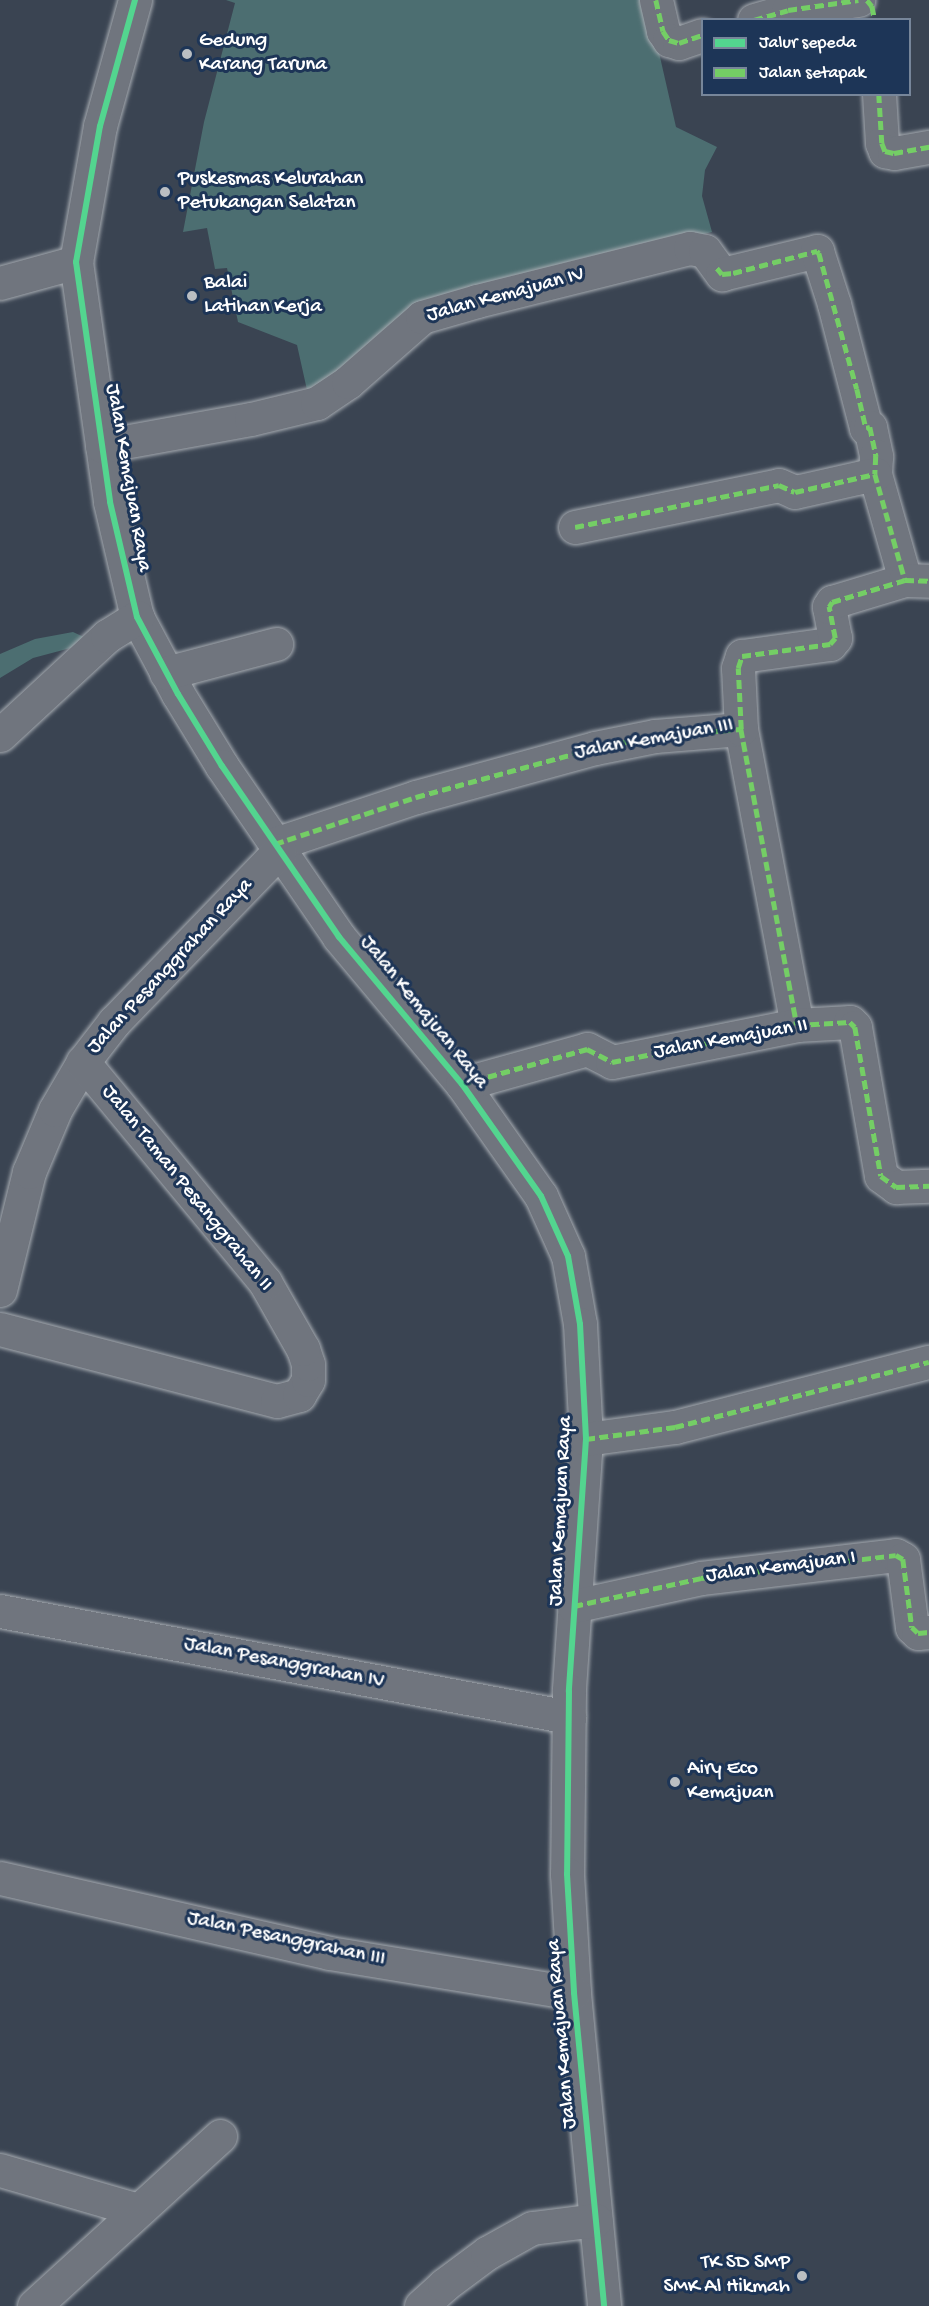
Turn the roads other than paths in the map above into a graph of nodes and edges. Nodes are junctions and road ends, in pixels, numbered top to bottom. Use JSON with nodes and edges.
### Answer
{"nodes":[{"id":1,"x":135,"y":0,"type":"edge"},
{"id":2,"x":656,"y":0,"type":"edge"},
{"id":3,"x":858,"y":0,"type":"edge"},
{"id":4,"x":867,"y":0,"type":"edge"},
{"id":5,"x":761,"y":18,"type":"edge"},
{"id":6,"x":874,"y":18,"type":"edge"},
{"id":7,"x":701,"y":35,"type":"edge"},
{"id":8,"x":879,"y":96,"type":"edge"},
{"id":9,"x":929,"y":147,"type":"edge"},
{"id":10,"x":76,"y":262,"type":"junction"},
{"id":11,"x":0,"y":283,"type":"edge"},
{"id":12,"x":102,"y":446,"type":"junction"},
{"id":13,"x":875,"y":474,"type":"junction"},
{"id":14,"x":575,"y":527,"type":"dead end"},
{"id":15,"x":923,"y":582,"type":"edge"},
{"id":16,"x":137,"y":617,"type":"junction"},
{"id":17,"x":276,"y":644,"type":"dead end"},
{"id":18,"x":166,"y":673,"type":"junction"},
{"id":19,"x":741,"y":729,"type":"junction"},
{"id":20,"x":0,"y":735,"type":"edge"},
{"id":21,"x":277,"y":847,"type":"junction"},
{"id":22,"x":797,"y":1025,"type":"junction"},
{"id":23,"x":83,"y":1062,"type":"junction"},
{"id":24,"x":462,"y":1084,"type":"junction"},
{"id":25,"x":929,"y":1186,"type":"edge"},
{"id":26,"x":0,"y":1290,"type":"edge"},
{"id":27,"x":0,"y":1329,"type":"edge"},
{"id":28,"x":929,"y":1362,"type":"edge"},
{"id":29,"x":586,"y":1439,"type":"junction"},
{"id":30,"x":574,"y":1606,"type":"junction"},
{"id":31,"x":0,"y":1611,"type":"edge"},
{"id":32,"x":929,"y":1632,"type":"edge"},
{"id":33,"x":569,"y":1717,"type":"junction"},
{"id":34,"x":0,"y":1878,"type":"edge"},
{"id":35,"x":574,"y":1993,"type":"junction"},
{"id":36,"x":220,"y":2136,"type":"dead end"},
{"id":37,"x":0,"y":2170,"type":"edge"},
{"id":38,"x":138,"y":2210,"type":"junction"},
{"id":39,"x":596,"y":2220,"type":"junction"},
{"id":40,"x":34,"y":2306,"type":"edge"},
{"id":41,"x":421,"y":2306,"type":"edge"},
{"id":42,"x":604,"y":2306,"type":"edge"}],
"edges":[{"from":1,"to":10,"type":"street","name":"Jalan Kemajuan Raya"},
{"from":2,"to":7,"type":"street"},
{"from":3,"to":5,"type":"street"},
{"from":4,"to":6,"type":"street"},
{"from":8,"to":9,"type":"street"},
{"from":10,"to":11,"type":"street"},
{"from":10,"to":12,"type":"street","name":"Jalan Kemajuan Raya"},
{"from":12,"to":13,"type":"street","name":"Jalan Kemajuan IV"},
{"from":12,"to":16,"type":"street","name":"Jalan Kemajuan Raya"},
{"from":13,"to":14,"type":"street"},
{"from":13,"to":15,"type":"street"},
{"from":15,"to":19,"type":"street","name":"Jalan Kemajuan III"},
{"from":16,"to":18,"type":"street","name":"Jalan Kemajuan Raya"},
{"from":16,"to":20,"type":"street"},
{"from":17,"to":18,"type":"street"},
{"from":18,"to":21,"type":"street","name":"Jalan Kemajuan Raya"},
{"from":19,"to":21,"type":"street","name":"Jalan Kemajuan III"},
{"from":19,"to":22,"type":"street"},
{"from":21,"to":23,"type":"street","name":"Jalan Pesanggrahan Raya"},
{"from":21,"to":24,"type":"street","name":"Jalan Kemajuan Raya"},
{"from":22,"to":24,"type":"street","name":"Jalan Kemajuan II"},
{"from":22,"to":25,"type":"street","name":"Jalan Kemajuan II"},
{"from":23,"to":26,"type":"street","name":"Jalan Pesanggrahan Raya"},
{"from":23,"to":27,"type":"street","name":"Jalan Taman Pesanggrahan II"},
{"from":24,"to":29,"type":"street","name":"Jalan Kemajuan Raya"},
{"from":28,"to":29,"type":"street"},
{"from":29,"to":30,"type":"street","name":"Jalan Kemajuan Raya"},
{"from":30,"to":32,"type":"street","name":"Jalan Kemajuan I"},
{"from":30,"to":33,"type":"street","name":"Jalan Kemajuan Raya"},
{"from":31,"to":33,"type":"street","name":"Jalan Pesanggrahan IV"},
{"from":33,"to":35,"type":"street","name":"Jalan Kemajuan Raya"},
{"from":34,"to":35,"type":"street","name":"Jalan Pesanggrahan III"},
{"from":35,"to":39,"type":"street","name":"Jalan Kemajuan Raya"},
{"from":36,"to":38,"type":"street"},
{"from":37,"to":38,"type":"street"},
{"from":38,"to":40,"type":"street"},
{"from":39,"to":41,"type":"street"},
{"from":39,"to":42,"type":"street","name":"Jalan Kemajuan Raya"}]}
